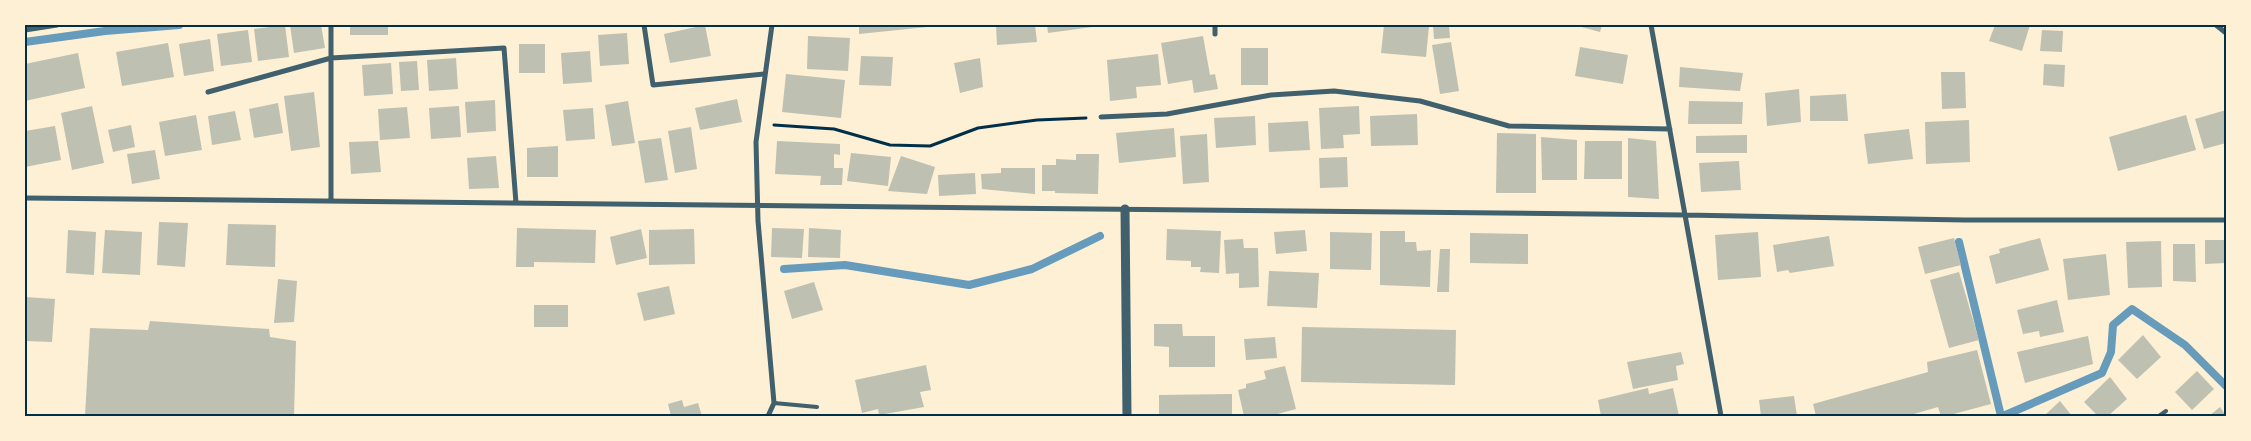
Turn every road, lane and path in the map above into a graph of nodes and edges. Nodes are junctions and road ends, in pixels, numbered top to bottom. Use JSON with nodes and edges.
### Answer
{"nodes":[{"id":1,"x":57,"y":25,"type":"edge"},
{"id":2,"x":332,"y":25,"type":"edge"},
{"id":3,"x":644,"y":25,"type":"edge"},
{"id":4,"x":772,"y":25,"type":"edge"},
{"id":5,"x":1214,"y":25,"type":"edge"},
{"id":6,"x":1651,"y":25,"type":"edge"},
{"id":7,"x":2216,"y":25,"type":"edge"},
{"id":8,"x":25,"y":30,"type":"edge"},
{"id":9,"x":2226,"y":33,"type":"edge"},
{"id":10,"x":1215,"y":34,"type":"dead end"},
{"id":11,"x":331,"y":58,"type":"junction"},
{"id":12,"x":765,"y":74,"type":"junction"},
{"id":13,"x":208,"y":92,"type":"dead end"},
{"id":14,"x":1101,"y":117,"type":"joint"},
{"id":15,"x":758,"y":124,"type":"junction"},
{"id":16,"x":1670,"y":128,"type":"junction"},
{"id":17,"x":25,"y":198,"type":"edge"},
{"id":18,"x":331,"y":200,"type":"junction"},
{"id":19,"x":516,"y":203,"type":"junction"},
{"id":20,"x":757,"y":206,"type":"junction"},
{"id":21,"x":1126,"y":209,"type":"junction"},
{"id":22,"x":1685,"y":215,"type":"junction"},
{"id":23,"x":2226,"y":220,"type":"edge"},
{"id":24,"x":774,"y":403,"type":"junction"},
{"id":25,"x":816,"y":407,"type":"dead end"},
{"id":26,"x":2166,"y":411,"type":"dead end"},
{"id":27,"x":768,"y":416,"type":"edge"},
{"id":28,"x":1127,"y":416,"type":"edge"},
{"id":29,"x":1721,"y":416,"type":"edge"},
{"id":30,"x":2159,"y":416,"type":"edge"}],
"edges":[{"from":1,"to":8,"type":"street"},
{"from":2,"to":11,"type":"street"},
{"from":3,"to":12,"type":"street"},
{"from":4,"to":12,"type":"street"},
{"from":5,"to":10,"type":"street"},
{"from":6,"to":16,"type":"street"},
{"from":7,"to":9,"type":"street"},
{"from":11,"to":13,"type":"street"},
{"from":11,"to":18,"type":"street"},
{"from":11,"to":19,"type":"street"},
{"from":12,"to":15,"type":"street"},
{"from":14,"to":15,"type":"path"},
{"from":14,"to":16,"type":"street"},
{"from":15,"to":20,"type":"street"},
{"from":16,"to":22,"type":"street"},
{"from":17,"to":18,"type":"street"},
{"from":18,"to":19,"type":"street"},
{"from":19,"to":20,"type":"street"},
{"from":20,"to":21,"type":"street"},
{"from":20,"to":24,"type":"street"},
{"from":21,"to":22,"type":"street"},
{"from":21,"to":28,"type":"street"},
{"from":22,"to":23,"type":"street"},
{"from":22,"to":29,"type":"street"},
{"from":24,"to":25,"type":"lane"},
{"from":24,"to":27,"type":"street"},
{"from":26,"to":30,"type":"lane"}]}
